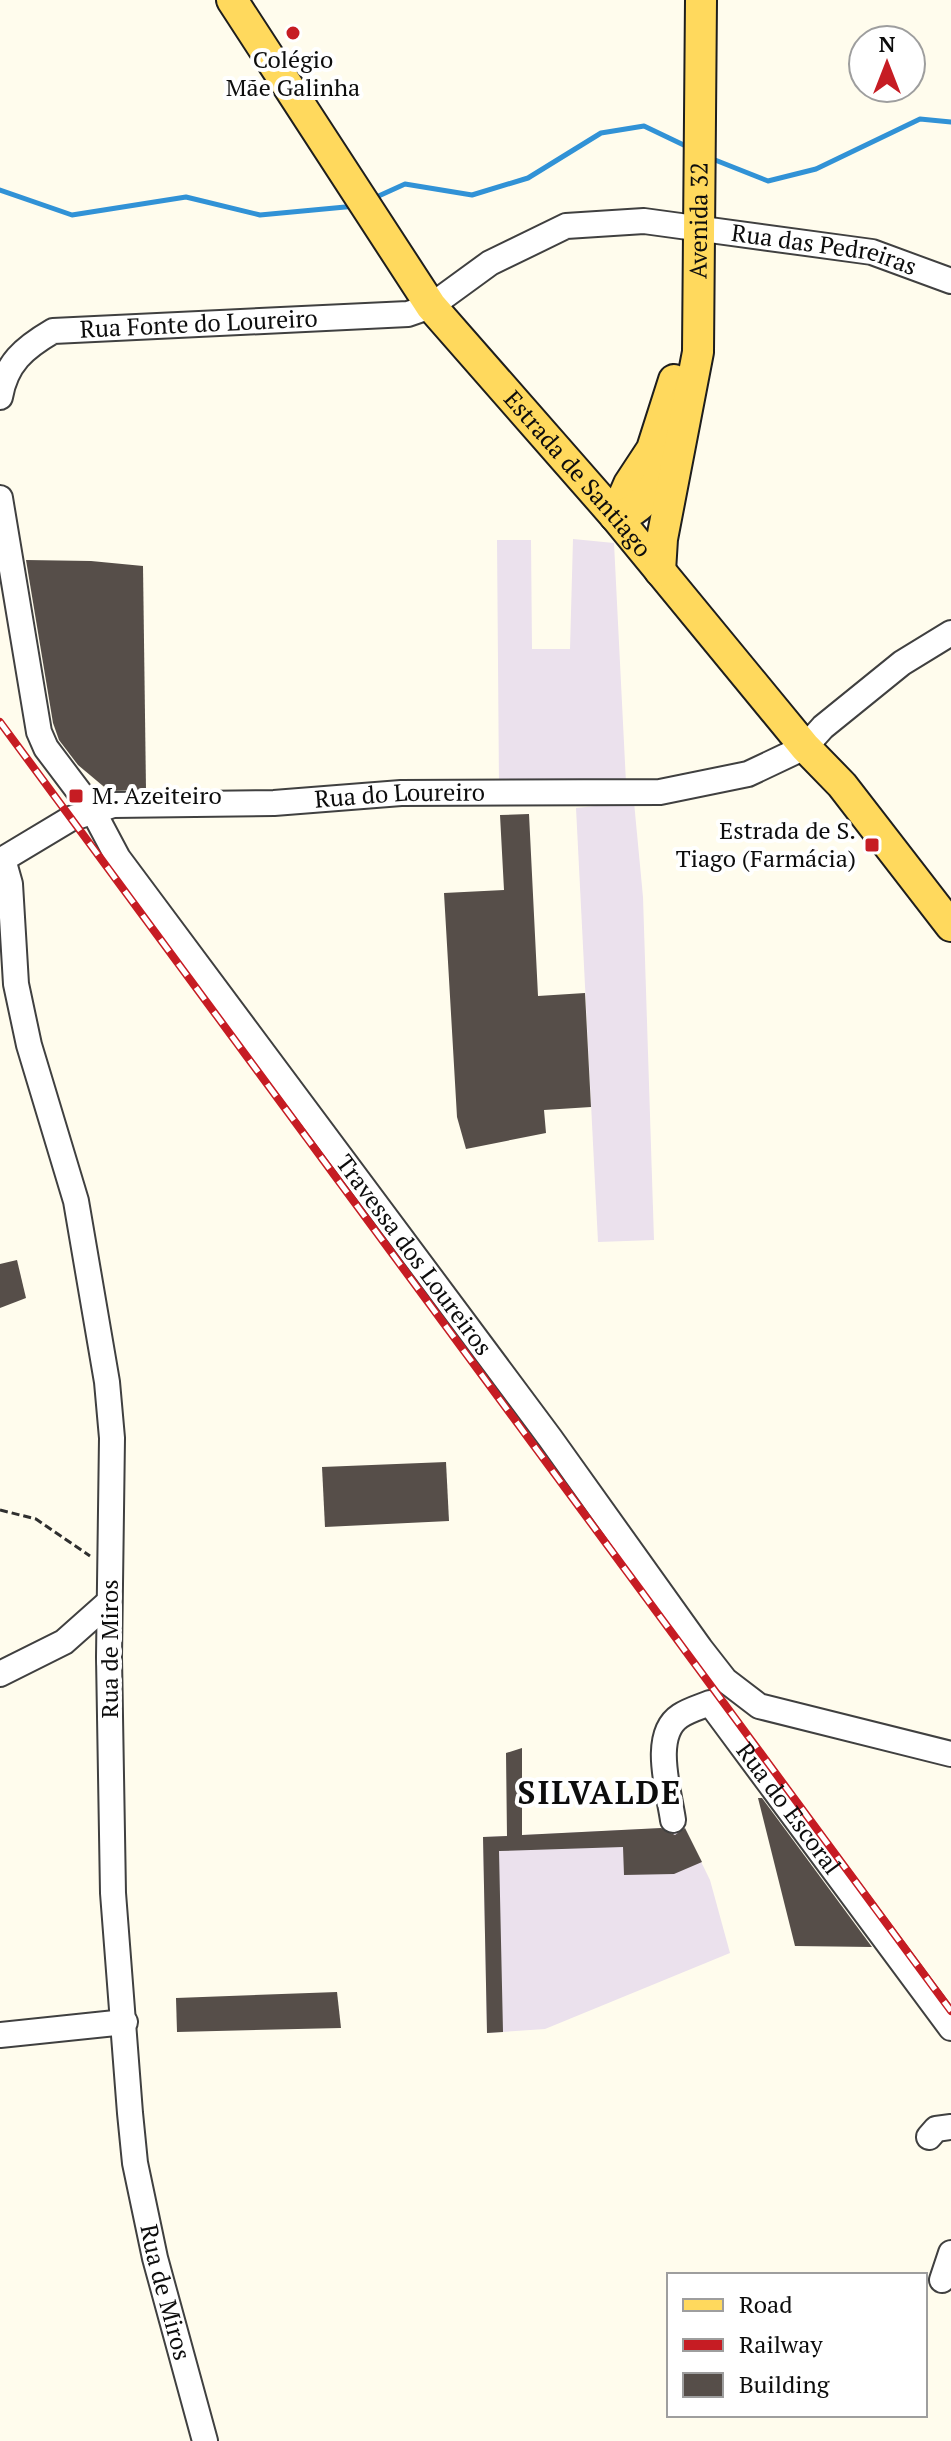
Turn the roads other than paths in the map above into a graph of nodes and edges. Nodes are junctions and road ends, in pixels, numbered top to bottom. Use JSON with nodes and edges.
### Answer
{"nodes":[{"id":1,"x":232,"y":0,"type":"edge"},
{"id":2,"x":681,"y":0,"type":"edge"},
{"id":3,"x":701,"y":0,"type":"edge"},
{"id":4,"x":690,"y":88,"type":"junction"},
{"id":5,"x":689,"y":211,"type":"junction"},
{"id":6,"x":951,"y":281,"type":"edge"},
{"id":7,"x":431,"y":306,"type":"junction"},
{"id":8,"x":0,"y":397,"type":"edge"},
{"id":9,"x":671,"y":434,"type":"junction"},
{"id":10,"x":573,"y":467,"type":"junction"},
{"id":11,"x":0,"y":498,"type":"edge"},
{"id":12,"x":615,"y":516,"type":"junction"},
{"id":13,"x":660,"y":571,"type":"junction"},
{"id":14,"x":951,"y":633,"type":"edge"},
{"id":15,"x":805,"y":747,"type":"junction"},
{"id":16,"x":92,"y":809,"type":"junction"},
{"id":17,"x":2,"y":860,"type":"edge"},
{"id":18,"x":951,"y":926,"type":"edge"},
{"id":19,"x":109,"y":1602,"type":"junction"},
{"id":20,"x":0,"y":1674,"type":"edge"},
{"id":21,"x":951,"y":1754,"type":"edge"},
{"id":22,"x":673,"y":1820,"type":"dead end"},
{"id":23,"x":125,"y":2022,"type":"junction"},
{"id":24,"x":951,"y":2028,"type":"edge"},
{"id":25,"x":0,"y":2035,"type":"edge"},
{"id":26,"x":951,"y":2253,"type":"edge"},
{"id":27,"x":942,"y":2280,"type":"dead end"},
{"id":28,"x":205,"y":2441,"type":"edge"}],
"edges":[{"from":1,"to":7,"type":"main road","name":"Estrada de Santiago"},
{"from":2,"to":4,"type":"main road","name":"Avenida 32"},
{"from":3,"to":4,"type":"main road","name":"Avenida 32"},
{"from":4,"to":5,"type":"main road","name":"Avenida 32"},
{"from":5,"to":6,"type":"street","name":"Rua das Pedreiras"},
{"from":5,"to":7,"type":"street","name":"Rua das Pedreiras"},
{"from":5,"to":9,"type":"main road","name":"Avenida 32"},
{"from":7,"to":8,"type":"street","name":"Rua Fonte do Loureiro"},
{"from":7,"to":10,"type":"main road","name":"Estrada de Santiago"},
{"from":9,"to":10,"type":"main road","name":"Avenida 32"},
{"from":9,"to":12,"type":"main road","name":"Avenida 32"},
{"from":9,"to":13,"type":"main road","name":"Avenida 32"},
{"from":10,"to":12,"type":"main road","name":"Estrada de Santiago"},
{"from":11,"to":16,"type":"street"},
{"from":12,"to":13,"type":"main road","name":"Estrada de Santiago"},
{"from":13,"to":15,"type":"main road","name":"Estrada de Santiago"},
{"from":14,"to":15,"type":"street","name":"Rua do Loureiro"},
{"from":15,"to":16,"type":"street","name":"Rua do Loureiro"},
{"from":15,"to":18,"type":"main road","name":"Estrada de Santiago"},
{"from":16,"to":17,"type":"street","name":"Rua do Loureiro"},
{"from":16,"to":21,"type":"street","name":"Travessa dos Loureiros"},
{"from":17,"to":19,"type":"street","name":"Rua de Miros"},
{"from":19,"to":20,"type":"street"},
{"from":19,"to":23,"type":"street","name":"Rua de Miros"},
{"from":22,"to":24,"type":"street","name":"Rua do Escoral"},
{"from":23,"to":25,"type":"street"},
{"from":23,"to":28,"type":"street","name":"Rua de Miros"},
{"from":26,"to":27,"type":"street"}]}
